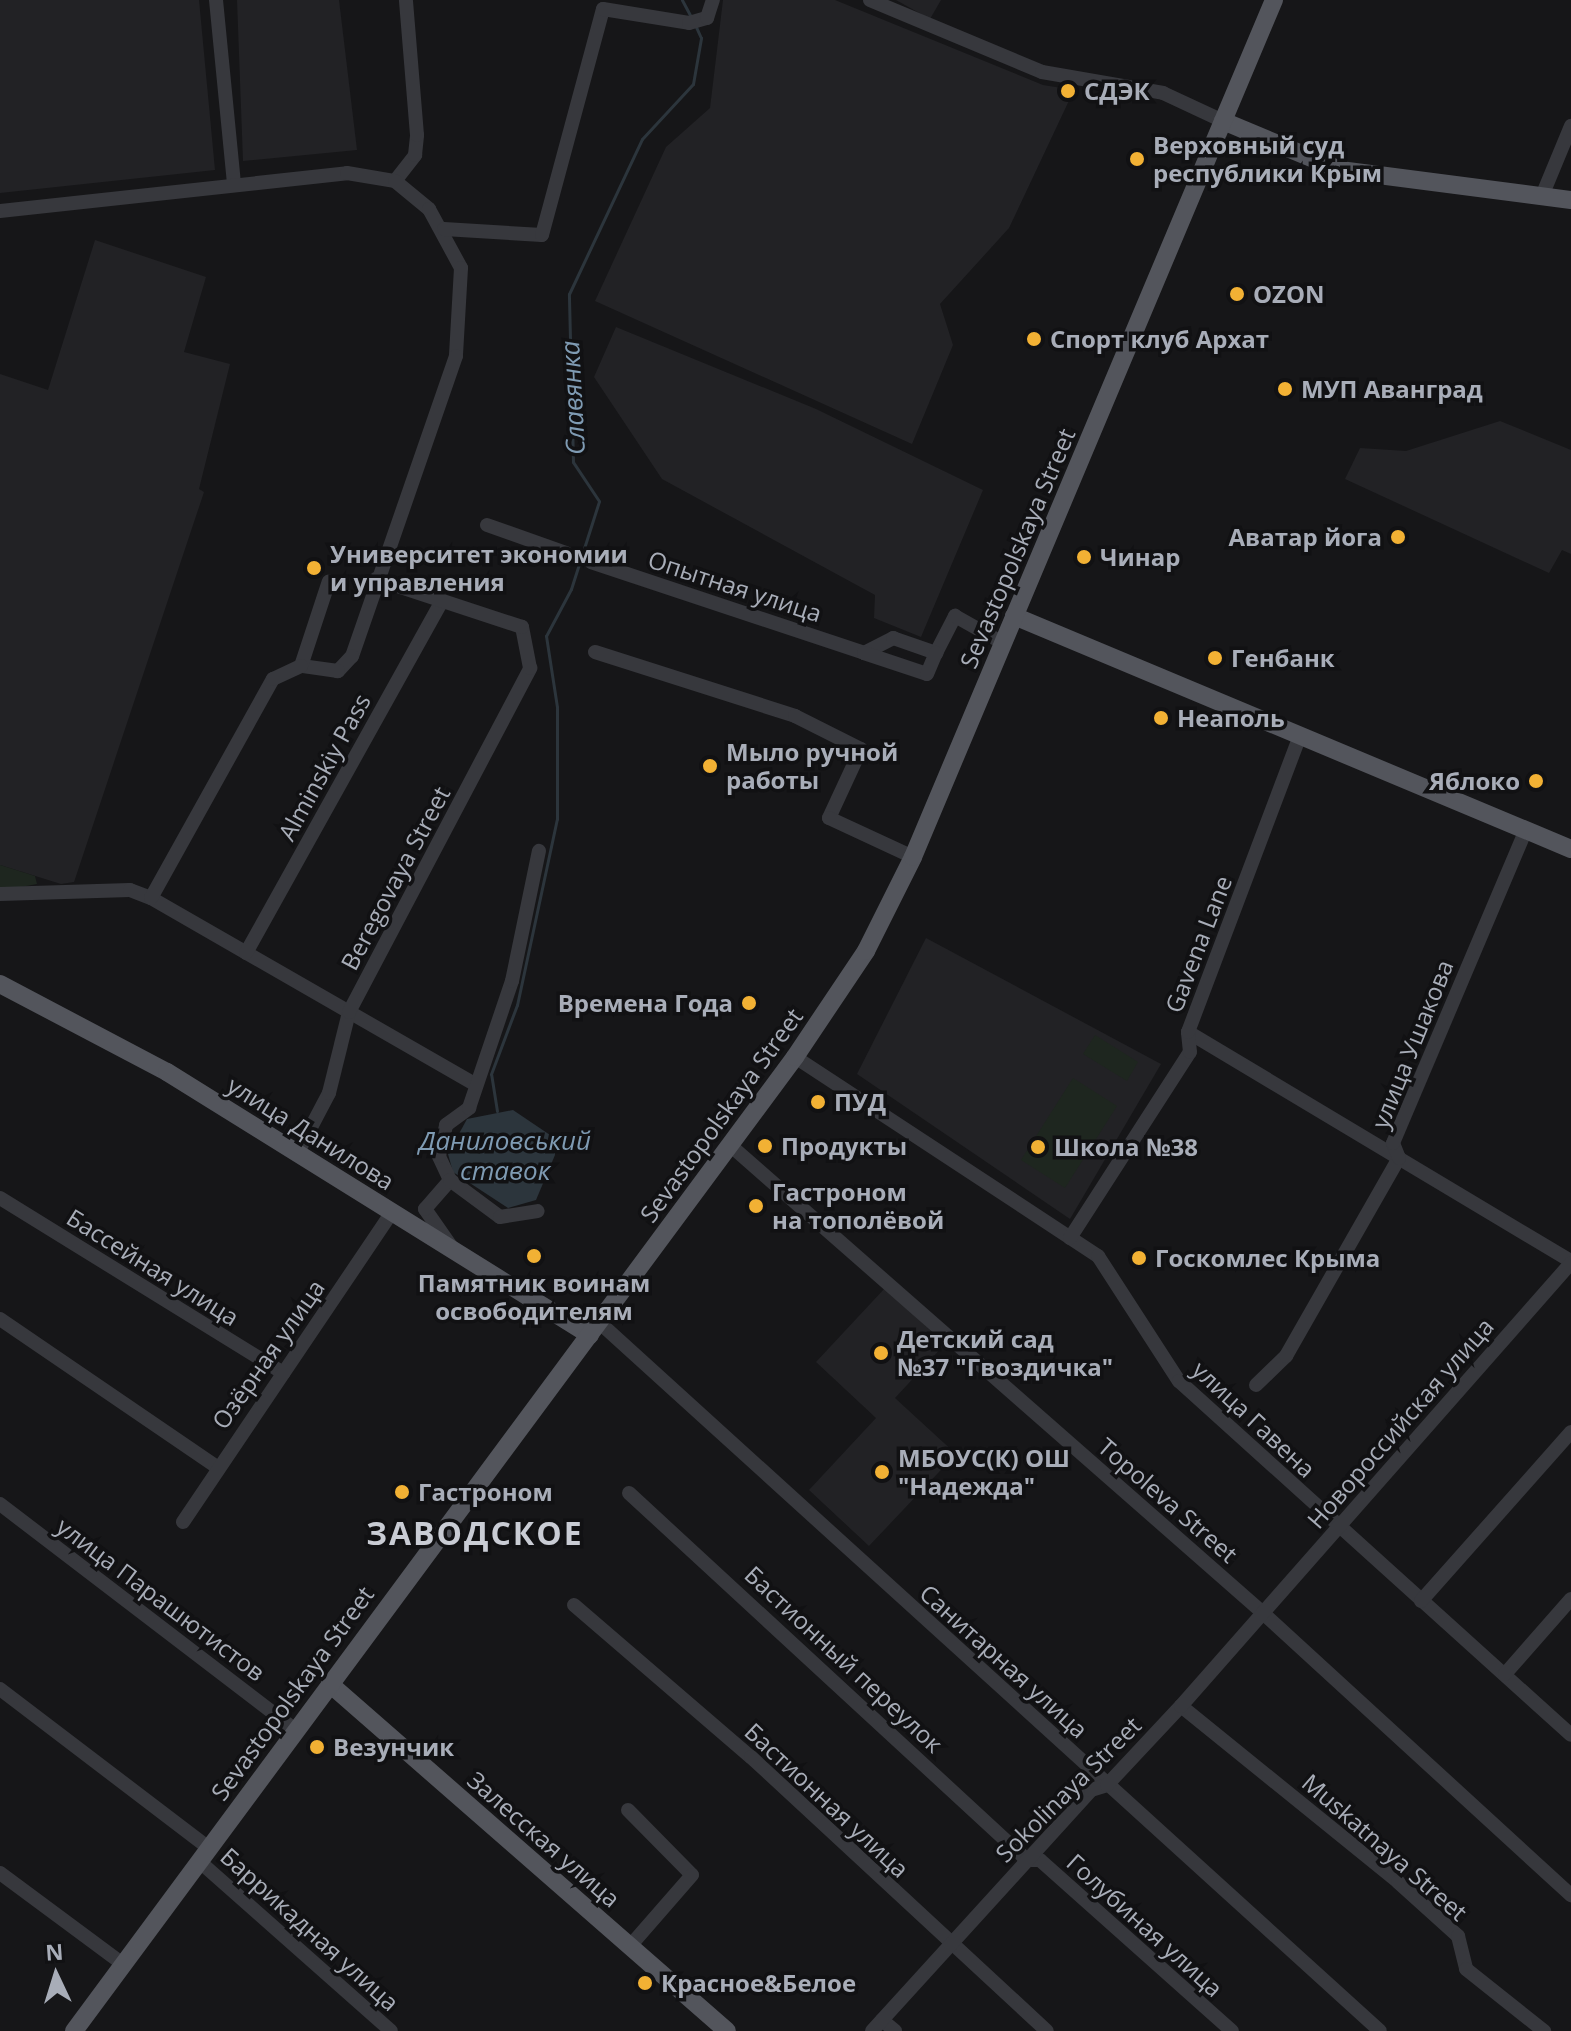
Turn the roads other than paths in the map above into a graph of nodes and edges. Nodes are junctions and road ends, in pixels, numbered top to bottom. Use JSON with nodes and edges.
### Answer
{"nodes":[{"id":1,"x":216,"y":0,"type":"edge"},
{"id":2,"x":406,"y":0,"type":"edge"},
{"id":3,"x":713,"y":0,"type":"edge"},
{"id":4,"x":870,"y":0,"type":"edge"},
{"id":5,"x":1274,"y":0,"type":"edge"},
{"id":6,"x":1223,"y":121,"type":"junction"},
{"id":7,"x":1571,"y":126,"type":"edge"},
{"id":8,"x":395,"y":181,"type":"junction"},
{"id":9,"x":234,"y":182,"type":"junction"},
{"id":10,"x":1542,"y":196,"type":"junction"},
{"id":11,"x":1571,"y":200,"type":"edge"},
{"id":12,"x":0,"y":211,"type":"edge"},
{"id":13,"x":444,"y":229,"type":"junction"},
{"id":14,"x":487,"y":525,"type":"dead end"},
{"id":15,"x":566,"y":553,"type":"dead end"},
{"id":16,"x":591,"y":562,"type":"dead end"},
{"id":17,"x":376,"y":579,"type":"junction"},
{"id":18,"x":329,"y":581,"type":"dead end"},
{"id":19,"x":441,"y":602,"type":"junction"},
{"id":20,"x":1014,"y":616,"type":"junction"},
{"id":21,"x":1003,"y":643,"type":"junction"},
{"id":22,"x":595,"y":652,"type":"dead end"},
{"id":23,"x":864,"y":653,"type":"junction"},
{"id":24,"x":936,"y":653,"type":"junction"},
{"id":25,"x":301,"y":666,"type":"junction"},
{"id":26,"x":1300,"y":736,"type":"junction"},
{"id":27,"x":1526,"y":830,"type":"junction"},
{"id":28,"x":1571,"y":849,"type":"edge"},
{"id":29,"x":539,"y":851,"type":"dead end"},
{"id":30,"x":913,"y":857,"type":"junction"},
{"id":31,"x":0,"y":894,"type":"edge"},
{"id":32,"x":151,"y":898,"type":"junction"},
{"id":33,"x":246,"y":953,"type":"junction"},
{"id":34,"x":0,"y":984,"type":"edge"},
{"id":35,"x":349,"y":1012,"type":"junction"},
{"id":36,"x":1188,"y":1032,"type":"junction"},
{"id":37,"x":795,"y":1057,"type":"junction"},
{"id":38,"x":476,"y":1085,"type":"junction"},
{"id":39,"x":730,"y":1145,"type":"junction"},
{"id":40,"x":298,"y":1152,"type":"junction"},
{"id":41,"x":1399,"y":1158,"type":"junction"},
{"id":42,"x":450,"y":1180,"type":"junction"},
{"id":43,"x":0,"y":1198,"type":"edge"},
{"id":44,"x":538,"y":1211,"type":"dead end"},
{"id":45,"x":392,"y":1212,"type":"junction"},
{"id":46,"x":1070,"y":1238,"type":"junction"},
{"id":47,"x":453,"y":1250,"type":"junction"},
{"id":48,"x":1571,"y":1262,"type":"edge"},
{"id":49,"x":0,"y":1319,"type":"edge"},
{"id":50,"x":595,"y":1329,"type":"junction"},
{"id":51,"x":283,"y":1373,"type":"junction"},
{"id":52,"x":1256,"y":1385,"type":"dead end"},
{"id":53,"x":1571,"y":1432,"type":"edge"},
{"id":54,"x":217,"y":1467,"type":"junction"},
{"id":55,"x":629,"y":1493,"type":"dead end"},
{"id":56,"x":0,"y":1504,"type":"edge"},
{"id":57,"x":183,"y":1522,"type":"dead end"},
{"id":58,"x":1338,"y":1527,"type":"junction"},
{"id":59,"x":1571,"y":1599,"type":"edge"},
{"id":60,"x":1421,"y":1601,"type":"junction"},
{"id":61,"x":574,"y":1605,"type":"dead end"},
{"id":62,"x":1263,"y":1613,"type":"junction"},
{"id":63,"x":1505,"y":1674,"type":"junction"},
{"id":64,"x":330,"y":1684,"type":"junction"},
{"id":65,"x":0,"y":1689,"type":"edge"},
{"id":66,"x":1181,"y":1706,"type":"junction"},
{"id":67,"x":296,"y":1730,"type":"junction"},
{"id":68,"x":1571,"y":1735,"type":"edge"},
{"id":69,"x":1107,"y":1785,"type":"junction"},
{"id":70,"x":628,"y":1810,"type":"dead end"},
{"id":71,"x":204,"y":1854,"type":"junction"},
{"id":72,"x":1027,"y":1860,"type":"junction"},
{"id":73,"x":0,"y":1873,"type":"edge"},
{"id":74,"x":1571,"y":1895,"type":"edge"},
{"id":75,"x":946,"y":1943,"type":"junction"},
{"id":76,"x":630,"y":1946,"type":"junction"},
{"id":77,"x":123,"y":1964,"type":"junction"},
{"id":78,"x":877,"y":2025,"type":"edge"},
{"id":79,"x":74,"y":2031,"type":"edge"},
{"id":80,"x":391,"y":2031,"type":"edge"},
{"id":81,"x":727,"y":2031,"type":"edge"},
{"id":82,"x":895,"y":2031,"type":"edge"},
{"id":83,"x":1047,"y":2031,"type":"edge"},
{"id":84,"x":1232,"y":2031,"type":"edge"},
{"id":85,"x":1380,"y":2031,"type":"edge"},
{"id":86,"x":1544,"y":2031,"type":"edge"}],
"edges":[{"from":1,"to":9,"type":"street"},
{"from":2,"to":8,"type":"street"},
{"from":3,"to":13,"type":"street"},
{"from":4,"to":6,"type":"street"},
{"from":5,"to":6,"type":"main road","name":"Sevastopolskaya Street"},
{"from":6,"to":10,"type":"main road"},
{"from":6,"to":20,"type":"main road","name":"Sevastopolskaya Street"},
{"from":7,"to":10,"type":"street"},
{"from":8,"to":9,"type":"street"},
{"from":8,"to":13,"type":"street"},
{"from":9,"to":12,"type":"street"},
{"from":10,"to":11,"type":"main road"},
{"from":13,"to":17,"type":"street"},
{"from":14,"to":15,"type":"street"},
{"from":16,"to":23,"type":"street","name":"Опытная улица"},
{"from":17,"to":19,"type":"street"},
{"from":17,"to":25,"type":"street"},
{"from":18,"to":25,"type":"street"},
{"from":19,"to":33,"type":"street","name":"Alminskiy Pass"},
{"from":19,"to":35,"type":"street","name":"Beregovaya Street"},
{"from":20,"to":21,"type":"main road","name":"Sevastopolskaya Street"},
{"from":20,"to":26,"type":"main road"},
{"from":21,"to":24,"type":"street"},
{"from":21,"to":30,"type":"main road","name":"Sevastopolskaya Street"},
{"from":22,"to":30,"type":"street"},
{"from":23,"to":24,"type":"street"},
{"from":23,"to":24,"type":"street","name":"Опытная улица"},
{"from":25,"to":32,"type":"street"},
{"from":26,"to":27,"type":"main road"},
{"from":26,"to":36,"type":"street","name":"Gavena Lane"},
{"from":27,"to":28,"type":"main road"},
{"from":27,"to":41,"type":"street","name":"улица Ушакова"},
{"from":29,"to":38,"type":"street"},
{"from":30,"to":37,"type":"main road","name":"Sevastopolskaya Street"},
{"from":31,"to":32,"type":"street"},
{"from":32,"to":33,"type":"street"},
{"from":33,"to":35,"type":"street"},
{"from":34,"to":40,"type":"main road","name":"улица Данилова"},
{"from":35,"to":38,"type":"street"},
{"from":35,"to":40,"type":"street","name":"Beregovaya Street"},
{"from":36,"to":41,"type":"street"},
{"from":36,"to":46,"type":"street","name":"Gavena Lane"},
{"from":37,"to":39,"type":"main road","name":"Sevastopolskaya Street"},
{"from":37,"to":46,"type":"street","name":"улица Гавена"},
{"from":38,"to":42,"type":"street"},
{"from":39,"to":50,"type":"main road","name":"Sevastopolskaya Street"},
{"from":39,"to":62,"type":"street","name":"Topoleva Street"},
{"from":40,"to":45,"type":"main road","name":"улица Данилова"},
{"from":41,"to":48,"type":"street"},
{"from":41,"to":52,"type":"street","name":"улица Ушакова"},
{"from":42,"to":44,"type":"street"},
{"from":42,"to":47,"type":"street"},
{"from":43,"to":51,"type":"street","name":"Бассейная улица"},
{"from":45,"to":47,"type":"main road","name":"улица Данилова"},
{"from":45,"to":51,"type":"street","name":"Озёрная улица"},
{"from":46,"to":58,"type":"street","name":"улица Гавена"},
{"from":47,"to":50,"type":"main road","name":"улица Данилова"},
{"from":48,"to":58,"type":"street","name":"Новороссийская улица"},
{"from":49,"to":54,"type":"street"},
{"from":50,"to":64,"type":"main road","name":"Sevastopolskaya Street"},
{"from":50,"to":69,"type":"street","name":"Санитарная улица"},
{"from":51,"to":54,"type":"street","name":"Озёрная улица"},
{"from":53,"to":60,"type":"street"},
{"from":54,"to":57,"type":"street","name":"Озёрная улица"},
{"from":55,"to":72,"type":"street","name":"Бастионный переулок"},
{"from":56,"to":67,"type":"street","name":"улица Парашютистов"},
{"from":58,"to":60,"type":"street","name":"улица Гавена"},
{"from":58,"to":62,"type":"street","name":"Новороссийская улица"},
{"from":59,"to":63,"type":"street"},
{"from":60,"to":63,"type":"street","name":"улица Гавена"},
{"from":61,"to":75,"type":"street","name":"Бастионная улица"},
{"from":62,"to":66,"type":"street","name":"Sokolinaya Street"},
{"from":62,"to":74,"type":"street","name":"Topoleva Street"},
{"from":63,"to":68,"type":"street","name":"улица Гавена"},
{"from":64,"to":67,"type":"main road","name":"Sevastopolskaya Street"},
{"from":64,"to":76,"type":"main road","name":"Залесская улица"},
{"from":65,"to":71,"type":"street","name":"Баррикадная улица"},
{"from":66,"to":69,"type":"street","name":"Sokolinaya Street"},
{"from":66,"to":86,"type":"street","name":"Muskatnaya Street"},
{"from":67,"to":71,"type":"main road","name":"Sevastopolskaya Street"},
{"from":69,"to":72,"type":"street","name":"Sokolinaya Street"},
{"from":69,"to":85,"type":"street","name":"Санитарная улица"},
{"from":70,"to":76,"type":"street"},
{"from":71,"to":77,"type":"main road","name":"Sevastopolskaya Street"},
{"from":71,"to":80,"type":"street","name":"Баррикадная улица"},
{"from":72,"to":75,"type":"street","name":"Sokolinaya Street"},
{"from":72,"to":84,"type":"street","name":"Голубиная улица"},
{"from":73,"to":77,"type":"street"},
{"from":75,"to":78,"type":"street","name":"Sokolinaya Street"},
{"from":75,"to":83,"type":"street","name":"Бастионная улица"},
{"from":76,"to":81,"type":"main road","name":"Залесская улица"},
{"from":77,"to":79,"type":"main road","name":"Sevastopolskaya Street"},
{"from":78,"to":82,"type":"street"}]}
